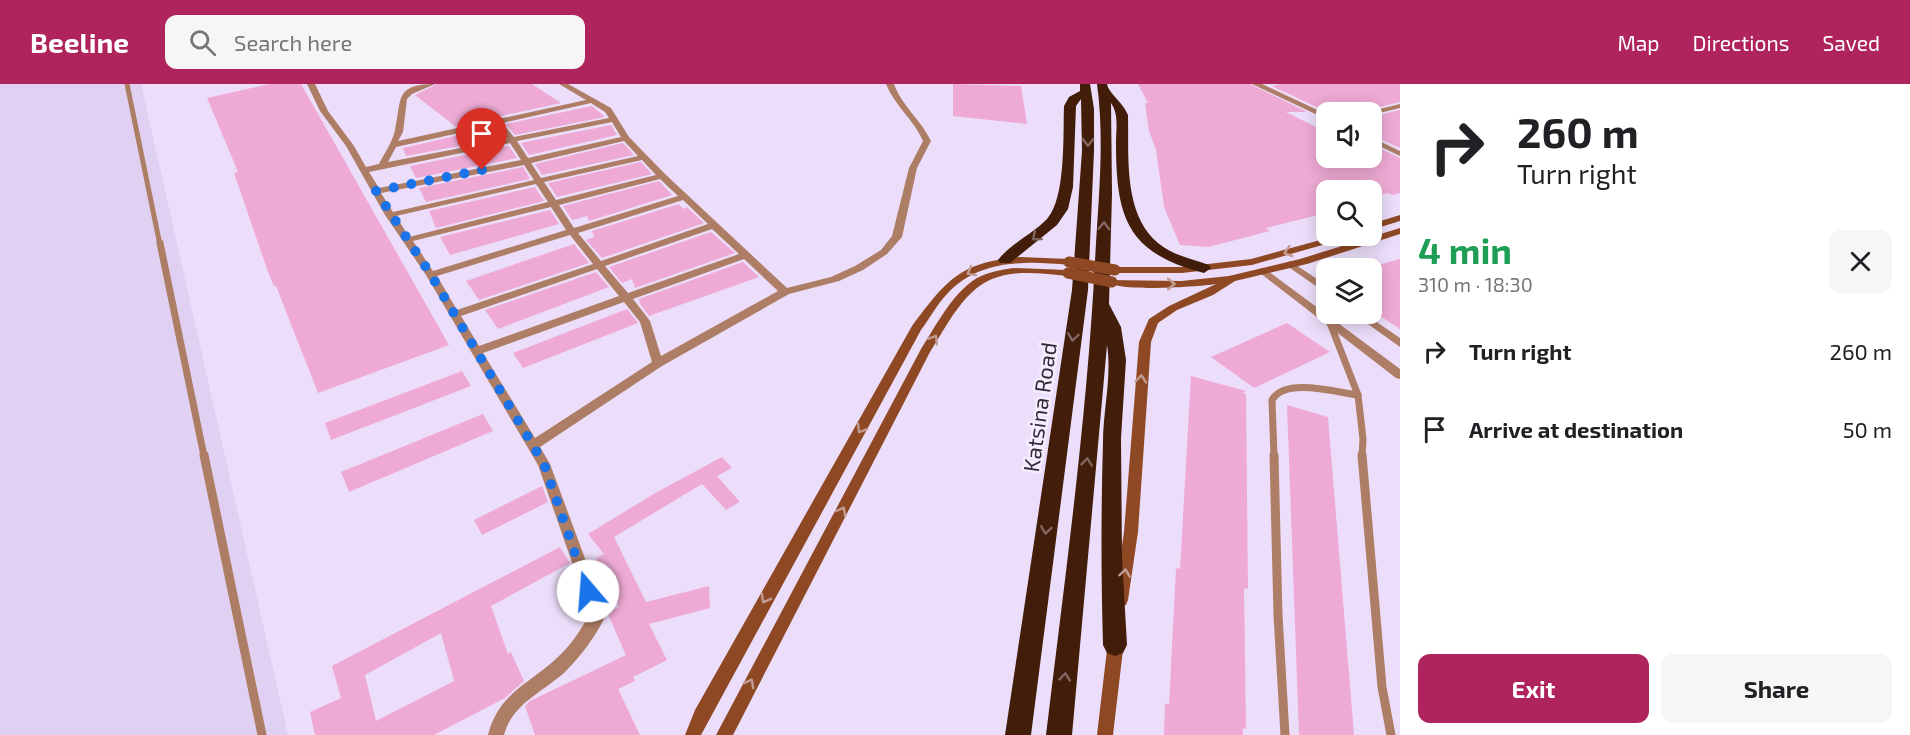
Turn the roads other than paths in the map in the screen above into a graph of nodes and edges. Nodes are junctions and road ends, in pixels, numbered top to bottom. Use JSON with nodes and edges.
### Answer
{"nodes":[{"id":1,"x":127,"y":84,"type":"edge"},
{"id":2,"x":311,"y":84,"type":"edge"},
{"id":3,"x":431,"y":84,"type":"edge"},
{"id":4,"x":563,"y":84,"type":"edge"},
{"id":5,"x":890,"y":84,"type":"edge"},
{"id":6,"x":1256,"y":84,"type":"edge"},
{"id":7,"x":1094,"y":88,"type":"edge"},
{"id":8,"x":592,"y":101,"type":"junction"},
{"id":9,"x":1400,"y":106,"type":"edge"},
{"id":10,"x":1382,"y":110,"type":"edge"},
{"id":11,"x":1316,"y":112,"type":"edge"},
{"id":12,"x":614,"y":119,"type":"junction"},
{"id":13,"x":497,"y":122,"type":"junction"},
{"id":14,"x":626,"y":138,"type":"junction"},
{"id":15,"x":512,"y":140,"type":"junction"},
{"id":16,"x":393,"y":145,"type":"junction"},
{"id":17,"x":1382,"y":145,"type":"edge"},
{"id":18,"x":1400,"y":154,"type":"edge"},
{"id":19,"x":644,"y":156,"type":"junction"},
{"id":20,"x":524,"y":162,"type":"junction"},
{"id":21,"x":382,"y":167,"type":"junction"},
{"id":22,"x":364,"y":170,"type":"junction"},
{"id":23,"x":662,"y":176,"type":"junction"},
{"id":24,"x":538,"y":182,"type":"junction"},
{"id":25,"x":376,"y":191,"type":"junction"},
{"id":26,"x":684,"y":197,"type":"junction"},
{"id":27,"x":553,"y":205,"type":"junction"},
{"id":28,"x":390,"y":215,"type":"junction"},
{"id":29,"x":1400,"y":219,"type":"edge"},
{"id":30,"x":1382,"y":224,"type":"edge"},
{"id":31,"x":714,"y":225,"type":"junction"},
{"id":32,"x":1400,"y":231,"type":"edge"},
{"id":33,"x":572,"y":232,"type":"junction"},
{"id":34,"x":407,"y":240,"type":"junction"},
{"id":35,"x":1316,"y":244,"type":"edge"},
{"id":36,"x":745,"y":255,"type":"junction"},
{"id":37,"x":1005,"y":260,"type":"junction"},
{"id":38,"x":1290,"y":264,"type":"junction"},
{"id":39,"x":598,"y":266,"type":"junction"},
{"id":40,"x":1069,"y":267,"type":"junction"},
{"id":41,"x":1204,"y":268,"type":"junction"},
{"id":42,"x":1264,"y":271,"type":"junction"},
{"id":43,"x":431,"y":275,"type":"junction"},
{"id":44,"x":1233,"y":278,"type":"junction"},
{"id":45,"x":1316,"y":283,"type":"edge"},
{"id":46,"x":785,"y":292,"type":"junction"},
{"id":47,"x":626,"y":298,"type":"junction"},
{"id":48,"x":1101,"y":304,"type":"junction"},
{"id":49,"x":1316,"y":312,"type":"edge"},
{"id":50,"x":454,"y":315,"type":"junction"},
{"id":51,"x":1330,"y":324,"type":"edge"},
{"id":52,"x":1331,"y":324,"type":"edge"},
{"id":53,"x":1373,"y":324,"type":"edge"},
{"id":54,"x":1400,"y":343,"type":"edge"},
{"id":55,"x":477,"y":351,"type":"junction"},
{"id":56,"x":658,"y":363,"type":"junction"},
{"id":57,"x":1400,"y":375,"type":"edge"},
{"id":58,"x":1358,"y":395,"type":"junction"},
{"id":59,"x":532,"y":445,"type":"junction"},
{"id":60,"x":1115,"y":645,"type":"junction"},
{"id":61,"x":262,"y":735,"type":"edge"},
{"id":62,"x":496,"y":735,"type":"edge"},
{"id":63,"x":693,"y":735,"type":"edge"},
{"id":64,"x":724,"y":735,"type":"edge"},
{"id":65,"x":1018,"y":735,"type":"edge"},
{"id":66,"x":1059,"y":735,"type":"edge"},
{"id":67,"x":1106,"y":735,"type":"edge"},
{"id":68,"x":1285,"y":735,"type":"edge"},
{"id":69,"x":1391,"y":735,"type":"edge"}],
"edges":[{"from":1,"to":61,"type":"lane"},
{"from":2,"to":22,"type":"street"},
{"from":3,"to":16,"type":"street"},
{"from":4,"to":8,"type":"street"},
{"from":5,"to":46,"type":"street"},
{"from":6,"to":11,"type":"street"},
{"from":7,"to":37,"type":"highway","one_way":true},
{"from":7,"to":41,"type":"highway"},
{"from":48,"to":7,"type":"highway","one_way":true},
{"from":7,"to":65,"type":"highway","name":"Katsina Road","one_way":true},
{"from":8,"to":12,"type":"street"},
{"from":8,"to":13,"type":"street"},
{"from":9,"to":10,"type":"street"},
{"from":12,"to":14,"type":"street"},
{"from":12,"to":15,"type":"street"},
{"from":13,"to":15,"type":"street"},
{"from":13,"to":16,"type":"street"},
{"from":14,"to":19,"type":"street"},
{"from":14,"to":20,"type":"street"},
{"from":15,"to":20,"type":"street"},
{"from":15,"to":21,"type":"street"},
{"from":16,"to":21,"type":"street"},
{"from":17,"to":18,"type":"street"},
{"from":19,"to":23,"type":"street"},
{"from":19,"to":24,"type":"street"},
{"from":20,"to":24,"type":"street"},
{"from":20,"to":25,"type":"street"},
{"from":21,"to":22,"type":"street"},
{"from":22,"to":25,"type":"street"},
{"from":23,"to":26,"type":"street"},
{"from":23,"to":27,"type":"street"},
{"from":24,"to":27,"type":"street"},
{"from":24,"to":28,"type":"street"},
{"from":25,"to":28,"type":"street"},
{"from":26,"to":31,"type":"street"},
{"from":26,"to":33,"type":"street"},
{"from":27,"to":33,"type":"street"},
{"from":27,"to":34,"type":"street"},
{"from":28,"to":34,"type":"street"},
{"from":29,"to":30,"type":"main road"},
{"from":31,"to":36,"type":"street"},
{"from":31,"to":39,"type":"street"},
{"from":32,"to":38,"type":"main road"},
{"from":33,"to":39,"type":"street"},
{"from":33,"to":43,"type":"street"},
{"from":34,"to":43,"type":"street"},
{"from":35,"to":41,"type":"main road","one_way":true},
{"from":36,"to":46,"type":"street"},
{"from":36,"to":47,"type":"street"},
{"from":37,"to":40,"type":"main road"},
{"from":37,"to":63,"type":"main road","one_way":true},
{"from":38,"to":42,"type":"main road"},
{"from":38,"to":45,"type":"street"},
{"from":39,"to":47,"type":"street"},
{"from":39,"to":50,"type":"street"},
{"from":40,"to":41,"type":"main road","bridge":true},
{"from":40,"to":44,"type":"main road","one_way":true,"bridge":true},
{"from":64,"to":40,"type":"main road","one_way":true},
{"from":42,"to":44,"type":"main road"},
{"from":42,"to":49,"type":"street"},
{"from":43,"to":50,"type":"street"},
{"from":60,"to":44,"type":"main road","one_way":true},
{"from":46,"to":56,"type":"street"},
{"from":47,"to":55,"type":"street"},
{"from":47,"to":56,"type":"street"},
{"from":48,"to":60,"type":"highway"},
{"from":66,"to":48,"type":"highway","one_way":true},
{"from":50,"to":55,"type":"street"},
{"from":51,"to":58,"type":"lane"},
{"from":52,"to":57,"type":"street"},
{"from":53,"to":54,"type":"street"},
{"from":55,"to":59,"type":"street"},
{"from":56,"to":59,"type":"street"},
{"from":58,"to":68,"type":"lane"},
{"from":58,"to":69,"type":"lane"},
{"from":59,"to":62,"type":"street"},
{"from":60,"to":67,"type":"main road"}]}
